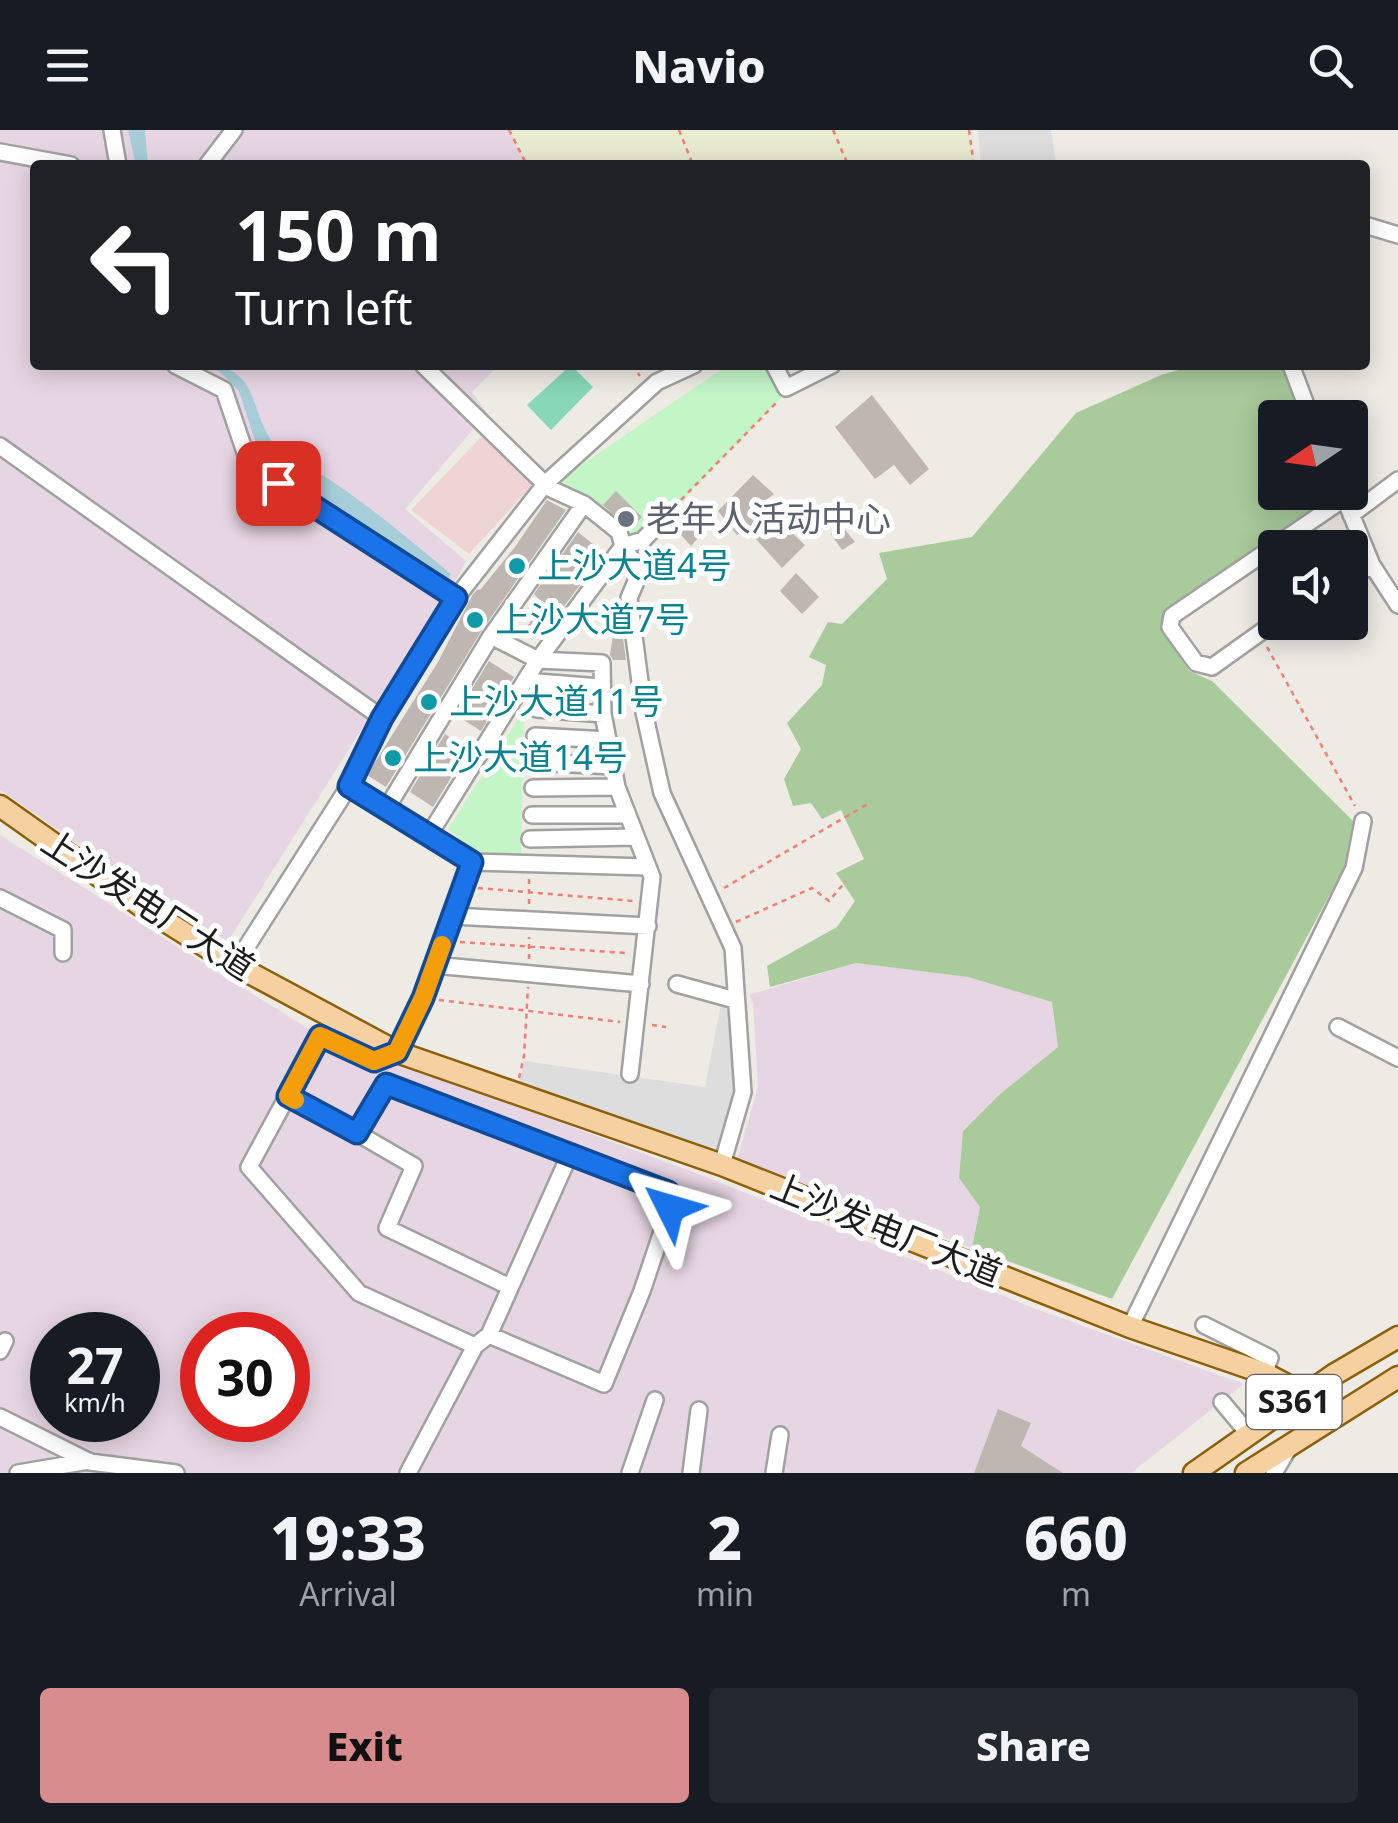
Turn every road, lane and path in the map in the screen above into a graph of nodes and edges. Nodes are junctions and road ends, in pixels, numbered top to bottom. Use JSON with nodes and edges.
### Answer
{"nodes":[{"id":1,"x":112,"y":130,"type":"edge"},
{"id":2,"x":234,"y":130,"type":"edge"},
{"id":3,"x":509,"y":130,"type":"edge"},
{"id":4,"x":678,"y":130,"type":"edge"},
{"id":5,"x":834,"y":130,"type":"edge"},
{"id":6,"x":969,"y":130,"type":"edge"},
{"id":7,"x":0,"y":152,"type":"edge"},
{"id":8,"x":44,"y":160,"type":"edge"},
{"id":9,"x":117,"y":160,"type":"edge"},
{"id":10,"x":211,"y":160,"type":"edge"},
{"id":11,"x":524,"y":160,"type":"edge"},
{"id":12,"x":691,"y":160,"type":"edge"},
{"id":13,"x":846,"y":160,"type":"edge"},
{"id":14,"x":973,"y":160,"type":"edge"},
{"id":15,"x":1370,"y":227,"type":"edge"},
{"id":16,"x":1398,"y":235,"type":"edge"},
{"id":17,"x":185,"y":370,"type":"edge"},
{"id":18,"x":428,"y":370,"type":"edge"},
{"id":19,"x":683,"y":370,"type":"edge"},
{"id":20,"x":777,"y":370,"type":"edge"},
{"id":21,"x":822,"y":370,"type":"edge"},
{"id":22,"x":1293,"y":370,"type":"edge"},
{"id":23,"x":786,"y":388,"type":"junction"},
{"id":24,"x":1304,"y":400,"type":"edge"},
{"id":25,"x":0,"y":446,"type":"edge"},
{"id":26,"x":1398,"y":480,"type":"edge"},
{"id":27,"x":546,"y":484,"type":"junction"},
{"id":28,"x":584,"y":504,"type":"junction"},
{"id":29,"x":1322,"y":510,"type":"edge"},
{"id":30,"x":1349,"y":510,"type":"edge"},
{"id":31,"x":1351,"y":514,"type":"junction"},
{"id":32,"x":666,"y":516,"type":"joint"},
{"id":33,"x":1294,"y":530,"type":"edge"},
{"id":34,"x":623,"y":546,"type":"junction"},
{"id":35,"x":1258,"y":555,"type":"edge"},
{"id":36,"x":1372,"y":565,"type":"junction"},
{"id":37,"x":1368,"y":567,"type":"edge"},
{"id":38,"x":456,"y":598,"type":"junction"},
{"id":39,"x":1398,"y":604,"type":"edge"},
{"id":40,"x":1258,"y":632,"type":"edge"},
{"id":41,"x":490,"y":636,"type":"junction"},
{"id":42,"x":1262,"y":640,"type":"edge"},
{"id":43,"x":538,"y":660,"type":"junction"},
{"id":44,"x":538,"y":682,"type":"dead end"},
{"id":45,"x":600,"y":687,"type":"junction"},
{"id":46,"x":537,"y":709,"type":"dead end"},
{"id":47,"x":604,"y":714,"type":"junction"},
{"id":48,"x":382,"y":718,"type":"junction"},
{"id":49,"x":536,"y":736,"type":"dead end"},
{"id":50,"x":608,"y":740,"type":"junction"},
{"id":51,"x":534,"y":762,"type":"dead end"},
{"id":52,"x":613,"y":766,"type":"junction"},
{"id":53,"x":349,"y":786,"type":"junction"},
{"id":54,"x":617,"y":786,"type":"junction"},
{"id":55,"x":533,"y":788,"type":"dead end"},
{"id":56,"x":871,"y":802,"type":"dead end"},
{"id":57,"x":0,"y":806,"type":"edge"},
{"id":58,"x":385,"y":811,"type":"junction"},
{"id":59,"x":532,"y":815,"type":"dead end"},
{"id":60,"x":627,"y":815,"type":"junction"},
{"id":61,"x":1363,"y":821,"type":"joint"},
{"id":62,"x":429,"y":835,"type":"junction"},
{"id":63,"x":635,"y":837,"type":"junction"},
{"id":64,"x":530,"y":839,"type":"dead end"},
{"id":65,"x":472,"y":862,"type":"junction"},
{"id":66,"x":648,"y":867,"type":"junction"},
{"id":67,"x":846,"y":881,"type":"dead end"},
{"id":68,"x":462,"y":887,"type":"junction"},
{"id":69,"x":710,"y":897,"type":"junction"},
{"id":70,"x":0,"y":898,"type":"edge"},
{"id":71,"x":650,"y":902,"type":"junction"},
{"id":72,"x":452,"y":916,"type":"junction"},
{"id":73,"x":648,"y":926,"type":"junction"},
{"id":74,"x":725,"y":926,"type":"junction"},
{"id":75,"x":443,"y":941,"type":"junction"},
{"id":76,"x":63,"y":953,"type":"dead end"},
{"id":77,"x":644,"y":954,"type":"junction"},
{"id":78,"x":235,"y":965,"type":"junction"},
{"id":79,"x":434,"y":965,"type":"junction"},
{"id":80,"x":641,"y":984,"type":"junction"},
{"id":81,"x":677,"y":984,"type":"dead end"},
{"id":82,"x":423,"y":998,"type":"junction"},
{"id":83,"x":735,"y":1000,"type":"junction"},
{"id":84,"x":636,"y":1024,"type":"junction"},
{"id":85,"x":1338,"y":1026,"type":"dead end"},
{"id":86,"x":666,"y":1027,"type":"dead end"},
{"id":87,"x":397,"y":1052,"type":"junction"},
{"id":88,"x":1398,"y":1058,"type":"edge"},
{"id":89,"x":630,"y":1074,"type":"dead end"},
{"id":90,"x":288,"y":1096,"type":"junction"},
{"id":91,"x":357,"y":1133,"type":"junction"},
{"id":92,"x":569,"y":1156,"type":"junction"},
{"id":93,"x":722,"y":1165,"type":"junction"},
{"id":94,"x":510,"y":1287,"type":"junction"},
{"id":95,"x":1204,"y":1325,"type":"dead end"},
{"id":96,"x":1130,"y":1327,"type":"junction"},
{"id":97,"x":489,"y":1335,"type":"junction"},
{"id":98,"x":1398,"y":1337,"type":"edge"},
{"id":99,"x":475,"y":1346,"type":"junction"},
{"id":100,"x":1264,"y":1373,"type":"junction"},
{"id":101,"x":1398,"y":1378,"type":"edge"},
{"id":102,"x":655,"y":1400,"type":"dead end"},
{"id":103,"x":1298,"y":1400,"type":"junction"},
{"id":104,"x":1222,"y":1402,"type":"dead end"},
{"id":105,"x":699,"y":1410,"type":"dead end"},
{"id":106,"x":0,"y":1417,"type":"edge"},
{"id":107,"x":780,"y":1434,"type":"dead end"},
{"id":108,"x":1248,"y":1434,"type":"junction"},
{"id":109,"x":1291,"y":1443,"type":"junction"},
{"id":110,"x":89,"y":1461,"type":"junction"},
{"id":111,"x":18,"y":1473,"type":"edge"},
{"id":112,"x":176,"y":1473,"type":"edge"},
{"id":113,"x":408,"y":1473,"type":"edge"},
{"id":114,"x":630,"y":1473,"type":"edge"},
{"id":115,"x":691,"y":1473,"type":"edge"},
{"id":116,"x":774,"y":1473,"type":"edge"},
{"id":117,"x":1194,"y":1473,"type":"edge"},
{"id":118,"x":1246,"y":1473,"type":"edge"},
{"id":119,"x":1274,"y":1473,"type":"edge"}],
"edges":[{"from":1,"to":9,"type":"street"},
{"from":2,"to":10,"type":"street"},
{"from":3,"to":11,"type":"path"},
{"from":4,"to":12,"type":"path"},
{"from":5,"to":13,"type":"path"},
{"from":6,"to":14,"type":"path"},
{"from":7,"to":8,"type":"street"},
{"from":15,"to":16,"type":"street"},
{"from":17,"to":38,"type":"street"},
{"from":18,"to":27,"type":"street"},
{"from":19,"to":27,"type":"street"},
{"from":20,"to":23,"type":"street"},
{"from":21,"to":23,"type":"street"},
{"from":22,"to":24,"type":"street"},
{"from":23,"to":32,"type":"path"},
{"from":25,"to":48,"type":"street"},
{"from":26,"to":31,"type":"street"},
{"from":27,"to":28,"type":"street"},
{"from":27,"to":38,"type":"street"},
{"from":28,"to":34,"type":"street"},
{"from":28,"to":41,"type":"street"},
{"from":29,"to":33,"type":"street"},
{"from":30,"to":31,"type":"street"},
{"from":31,"to":36,"type":"street"},
{"from":32,"to":34,"type":"street"},
{"from":34,"to":43,"type":"street"},
{"from":34,"to":69,"type":"street"},
{"from":35,"to":40,"type":"street"},
{"from":36,"to":37,"type":"street"},
{"from":36,"to":39,"type":"street"},
{"from":38,"to":48,"type":"street"},
{"from":41,"to":43,"type":"street"},
{"from":41,"to":58,"type":"street"},
{"from":42,"to":61,"type":"path"},
{"from":43,"to":45,"type":"street"},
{"from":43,"to":62,"type":"street"},
{"from":44,"to":45,"type":"street"},
{"from":45,"to":47,"type":"street"},
{"from":46,"to":47,"type":"street"},
{"from":47,"to":50,"type":"street"},
{"from":48,"to":53,"type":"street"},
{"from":49,"to":50,"type":"street"},
{"from":50,"to":52,"type":"street"},
{"from":51,"to":52,"type":"street"},
{"from":52,"to":54,"type":"street"},
{"from":53,"to":58,"type":"street"},
{"from":53,"to":78,"type":"street"},
{"from":54,"to":55,"type":"street"},
{"from":54,"to":60,"type":"street"},
{"from":56,"to":69,"type":"path"},
{"from":57,"to":78,"type":"main road","name":"上沙发电厂大道"},
{"from":58,"to":62,"type":"street"},
{"from":59,"to":60,"type":"street"},
{"from":60,"to":63,"type":"street"},
{"from":61,"to":96,"type":"street"},
{"from":62,"to":65,"type":"street"},
{"from":63,"to":64,"type":"street"},
{"from":63,"to":66,"type":"street"},
{"from":65,"to":66,"type":"street"},
{"from":65,"to":68,"type":"street"},
{"from":66,"to":71,"type":"street"},
{"from":67,"to":74,"type":"path"},
{"from":68,"to":71,"type":"path"},
{"from":68,"to":72,"type":"street"},
{"from":69,"to":74,"type":"street"},
{"from":70,"to":76,"type":"street"},
{"from":71,"to":73,"type":"street"},
{"from":72,"to":73,"type":"street"},
{"from":72,"to":75,"type":"street"},
{"from":73,"to":77,"type":"street"},
{"from":74,"to":83,"type":"street"},
{"from":75,"to":77,"type":"path"},
{"from":75,"to":79,"type":"street"},
{"from":77,"to":80,"type":"street"},
{"from":78,"to":87,"type":"main road","name":"上沙发电厂大道"},
{"from":79,"to":80,"type":"street"},
{"from":79,"to":82,"type":"street"},
{"from":80,"to":84,"type":"street"},
{"from":81,"to":83,"type":"street"},
{"from":82,"to":84,"type":"path"},
{"from":82,"to":87,"type":"street"},
{"from":83,"to":93,"type":"street"},
{"from":84,"to":86,"type":"path"},
{"from":84,"to":89,"type":"street"},
{"from":85,"to":88,"type":"street"},
{"from":87,"to":90,"type":"street"},
{"from":87,"to":93,"type":"main road","name":"上沙发电厂大道"},
{"from":90,"to":91,"type":"street"},
{"from":90,"to":99,"type":"street"},
{"from":91,"to":92,"type":"street"},
{"from":91,"to":94,"type":"street"},
{"from":92,"to":94,"type":"street"},
{"from":92,"to":97,"type":"street"},
{"from":93,"to":96,"type":"main road","name":"上沙发电厂大道"},
{"from":94,"to":97,"type":"street"},
{"from":95,"to":100,"type":"street"},
{"from":96,"to":100,"type":"main road","name":"上沙发电厂大道"},
{"from":97,"to":99,"type":"street"},
{"from":98,"to":103,"type":"main road","number":"S361"},
{"from":99,"to":113,"type":"street"},
{"from":100,"to":103,"type":"main road","name":"上沙发电厂大道"},
{"from":101,"to":109,"type":"main road","number":"S361"},
{"from":102,"to":114,"type":"street"},
{"from":103,"to":108,"type":"main road","number":"S361"},
{"from":104,"to":108,"type":"street"},
{"from":105,"to":115,"type":"street"},
{"from":106,"to":110,"type":"street"},
{"from":107,"to":116,"type":"street"},
{"from":108,"to":117,"type":"main road","number":"S361"},
{"from":109,"to":118,"type":"main road","number":"S361"},
{"from":109,"to":119,"type":"street"},
{"from":110,"to":111,"type":"street"},
{"from":110,"to":112,"type":"street"}]}
